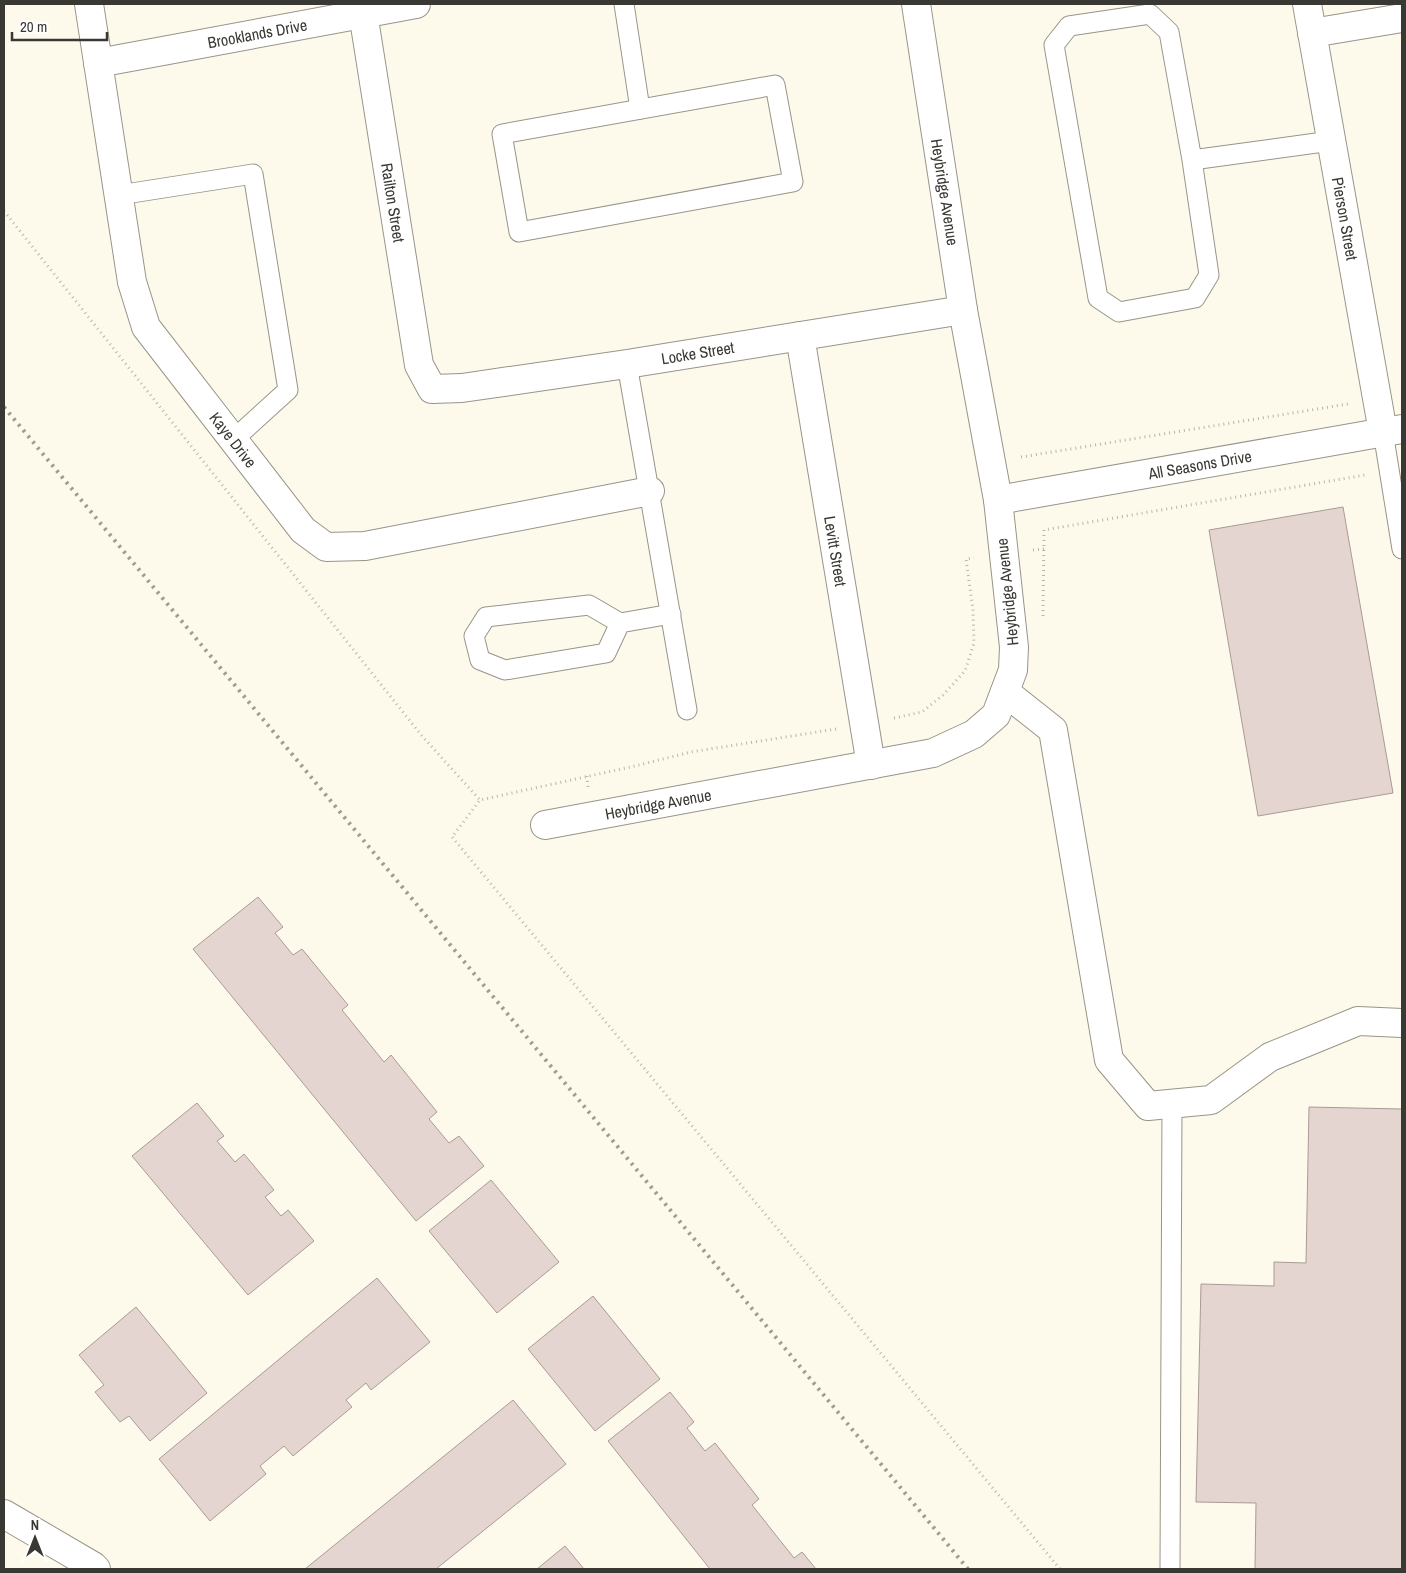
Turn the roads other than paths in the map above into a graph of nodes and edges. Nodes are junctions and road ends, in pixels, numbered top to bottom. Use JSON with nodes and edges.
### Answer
{"nodes":[{"id":1,"x":89,"y":4,"type":"edge"},
{"id":2,"x":416,"y":4,"type":"edge"},
{"id":3,"x":624,"y":4,"type":"edge"},
{"id":4,"x":916,"y":4,"type":"edge"},
{"id":5,"x":1307,"y":4,"type":"edge"},
{"id":6,"x":329,"y":12,"type":"edge"},
{"id":7,"x":363,"y":13,"type":"junction"},
{"id":8,"x":1402,"y":18,"type":"edge"},
{"id":9,"x":1312,"y":33,"type":"junction"},
{"id":10,"x":98,"y":63,"type":"junction"},
{"id":11,"x":640,"y":109,"type":"junction"},
{"id":12,"x":1331,"y":141,"type":"junction"},
{"id":13,"x":1192,"y":160,"type":"junction"},
{"id":14,"x":119,"y":195,"type":"junction"},
{"id":15,"x":963,"y":310,"type":"junction"},
{"id":16,"x":800,"y":336,"type":"junction"},
{"id":17,"x":627,"y":364,"type":"junction"},
{"id":18,"x":432,"y":389,"type":"joint"},
{"id":19,"x":1392,"y":431,"type":"edge"},
{"id":20,"x":233,"y":440,"type":"junction"},
{"id":21,"x":650,"y":491,"type":"junction"},
{"id":22,"x":998,"y":500,"type":"junction"},
{"id":23,"x":1402,"y":549,"type":"edge"},
{"id":24,"x":670,"y":614,"type":"junction"},
{"id":25,"x":620,"y":623,"type":"junction"},
{"id":26,"x":1005,"y":692,"type":"junction"},
{"id":27,"x":687,"y":710,"type":"dead end"},
{"id":28,"x":871,"y":765,"type":"junction"},
{"id":29,"x":545,"y":825,"type":"dead end"},
{"id":30,"x":1402,"y":1023,"type":"edge"},
{"id":31,"x":1172,"y":1104,"type":"junction"},
{"id":32,"x":4,"y":1514,"type":"edge"},
{"id":33,"x":96,"y":1569,"type":"edge"},
{"id":34,"x":1170,"y":1569,"type":"edge"}],
"edges":[{"from":1,"to":10,"type":"street","name":"Kaye Drive"},
{"from":2,"to":7,"type":"street","name":"Brooklands Drive"},
{"from":3,"to":11,"type":"lane"},
{"from":4,"to":15,"type":"street","name":"Heybridge Avenue"},
{"from":5,"to":9,"type":"street","name":"Pierson Street"},
{"from":6,"to":7,"type":"street","name":"Brooklands Drive"},
{"from":6,"to":10,"type":"street","name":"Brooklands Drive"},
{"from":7,"to":18,"type":"street","name":"Railton Street"},
{"from":8,"to":9,"type":"street"},
{"from":9,"to":12,"type":"street","name":"Pierson Street"},
{"from":10,"to":14,"type":"street","name":"Kaye Drive"},
{"from":11,"to":11,"type":"lane"},
{"from":12,"to":13,"type":"lane"},
{"from":12,"to":19,"type":"street","name":"Pierson Street"},
{"from":13,"to":13,"type":"lane"},
{"from":14,"to":20,"type":"street","name":"Kaye Drive"},
{"from":14,"to":20,"type":"lane"},
{"from":15,"to":16,"type":"street","name":"Locke Street"},
{"from":15,"to":22,"type":"street","name":"Heybridge Avenue"},
{"from":16,"to":17,"type":"street","name":"Locke Street"},
{"from":16,"to":28,"type":"street","name":"Levitt Street"},
{"from":17,"to":18,"type":"street","name":"Locke Street"},
{"from":17,"to":21,"type":"lane"},
{"from":19,"to":22,"type":"street","name":"All Seasons Drive"},
{"from":19,"to":23,"type":"lane"},
{"from":20,"to":21,"type":"street","name":"Kaye Drive"},
{"from":21,"to":24,"type":"lane"},
{"from":22,"to":26,"type":"street","name":"Heybridge Avenue"},
{"from":24,"to":25,"type":"lane"},
{"from":24,"to":27,"type":"lane"},
{"from":25,"to":25,"type":"lane"},
{"from":26,"to":28,"type":"street","name":"Heybridge Avenue"},
{"from":26,"to":31,"type":"street"},
{"from":28,"to":29,"type":"street","name":"Heybridge Avenue"},
{"from":30,"to":31,"type":"street"},
{"from":31,"to":34,"type":"lane"},
{"from":32,"to":33,"type":"street"}]}
